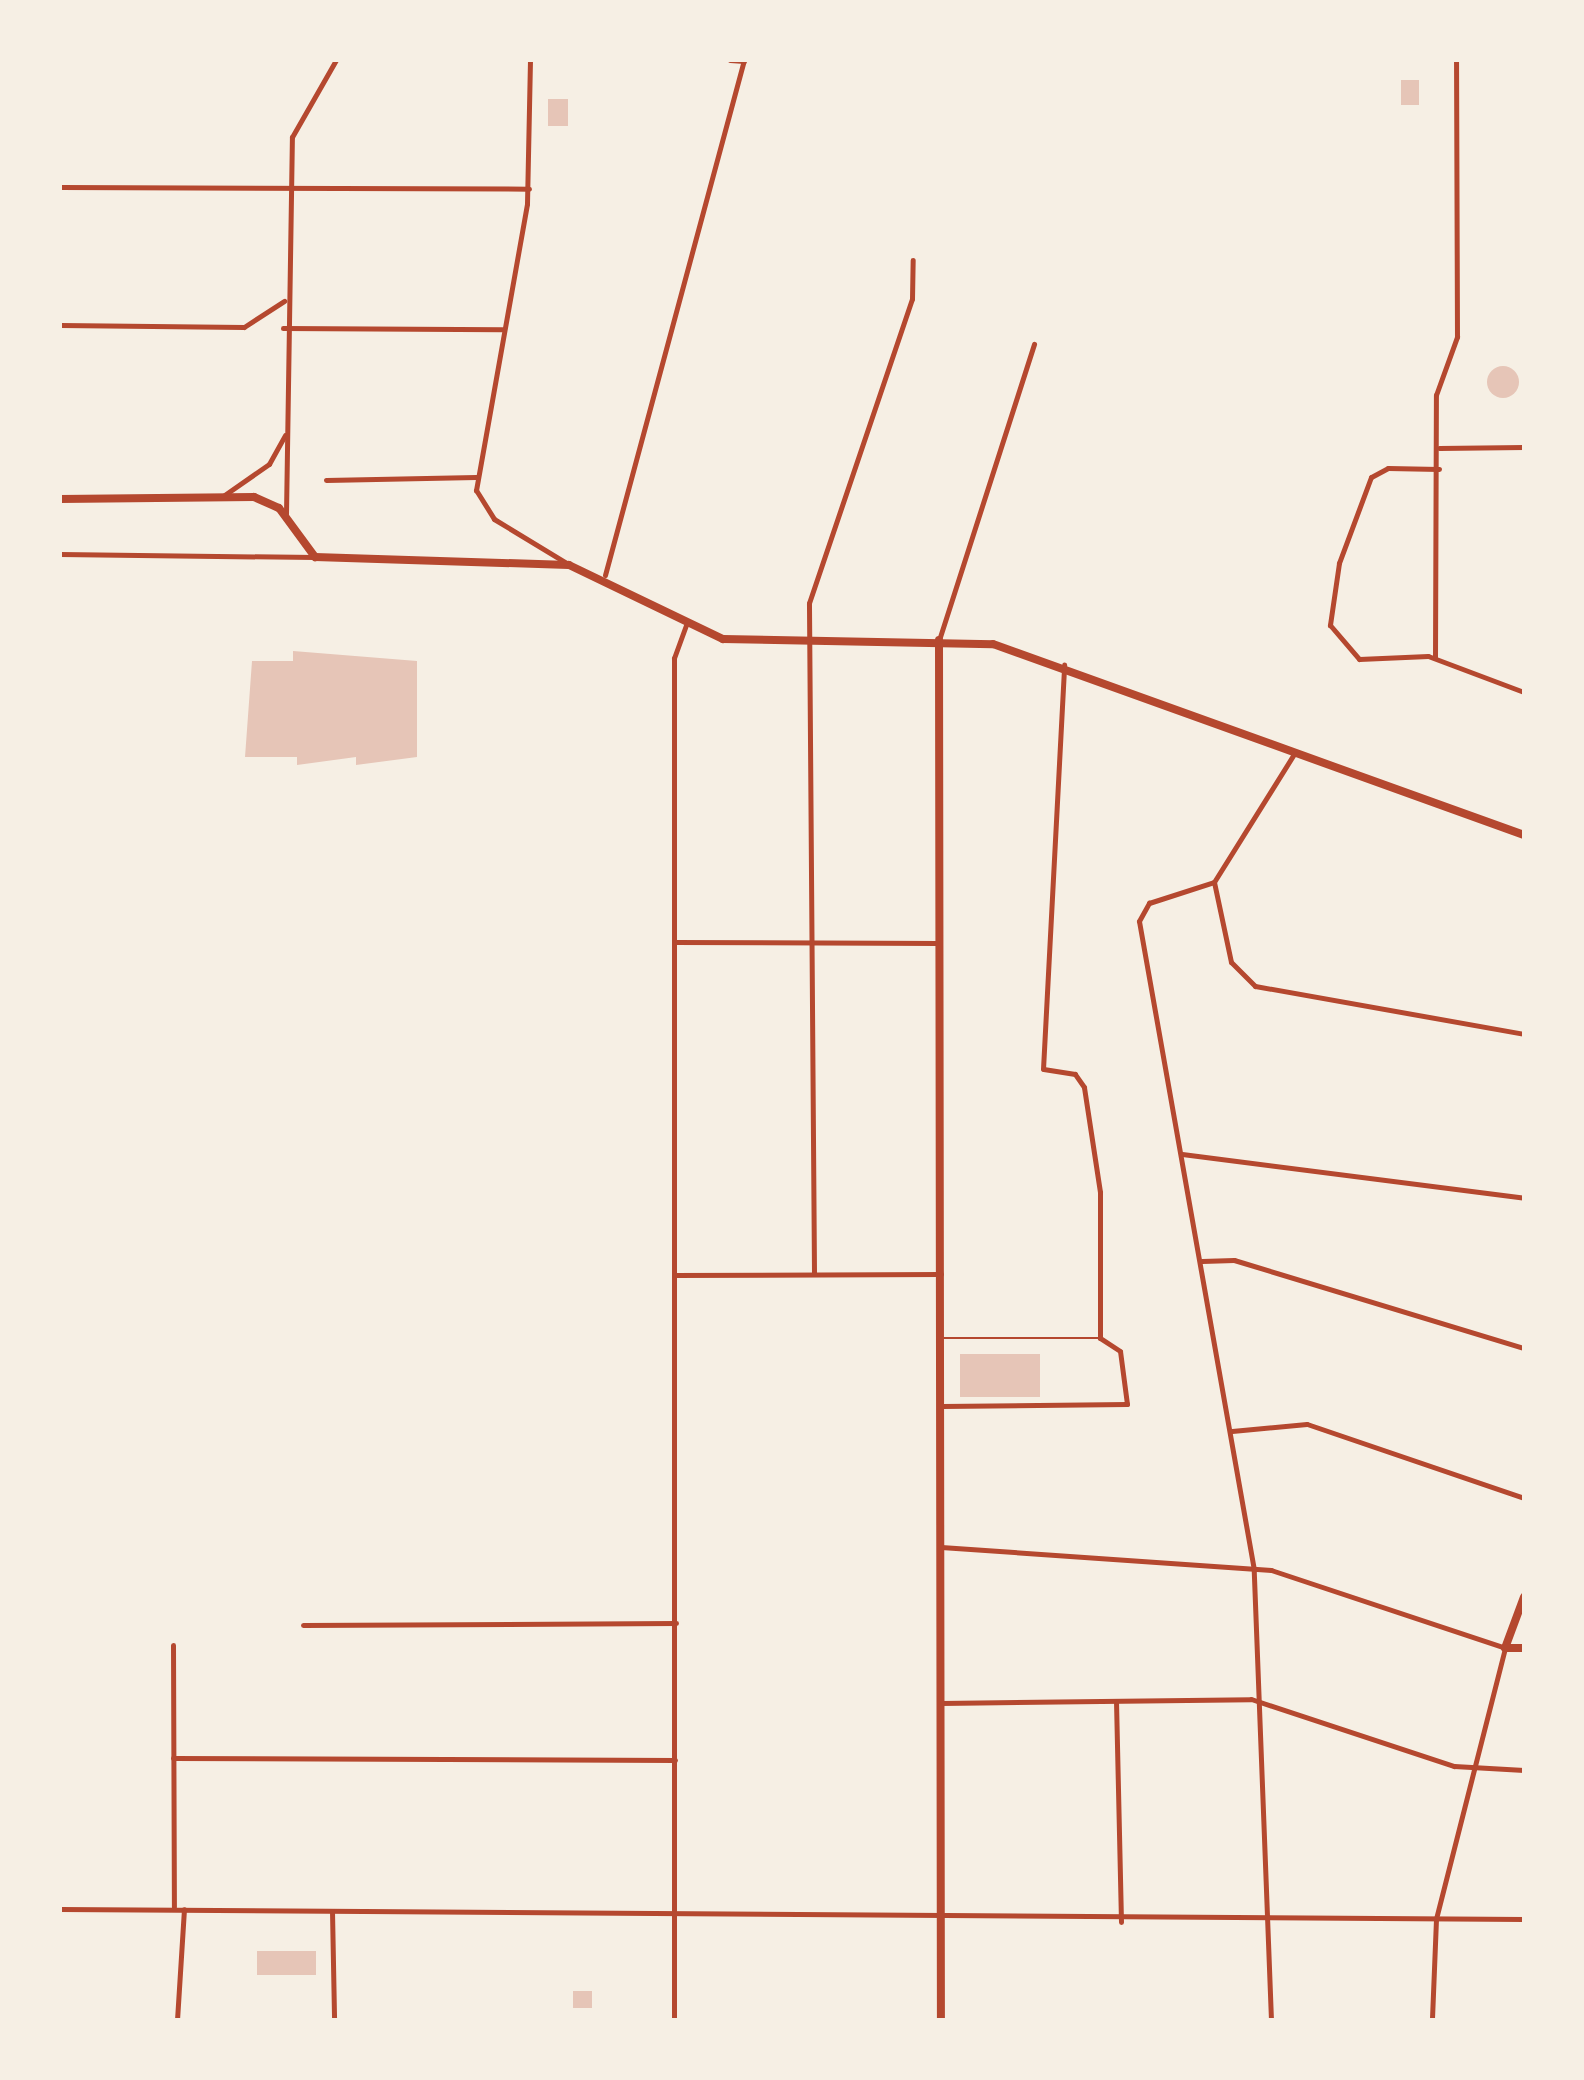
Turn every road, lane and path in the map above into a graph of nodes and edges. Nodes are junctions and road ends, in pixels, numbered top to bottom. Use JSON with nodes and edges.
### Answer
{"nodes":[{"id":1,"x":530,"y":60,"type":"edge"},
{"id":2,"x":730,"y":60,"type":"edge"},
{"id":3,"x":744,"y":60,"type":"edge"},
{"id":4,"x":1456,"y":60,"type":"edge"},
{"id":5,"x":331,"y":62,"type":"edge"},
{"id":6,"x":60,"y":187,"type":"edge"},
{"id":7,"x":290,"y":188,"type":"junction"},
{"id":8,"x":528,"y":189,"type":"junction"},
{"id":9,"x":914,"y":260,"type":"dead end"},
{"id":10,"x":284,"y":302,"type":"junction"},
{"id":11,"x":60,"y":325,"type":"edge"},
{"id":12,"x":283,"y":328,"type":"junction"},
{"id":13,"x":502,"y":329,"type":"junction"},
{"id":14,"x":1034,"y":344,"type":"dead end"},
{"id":15,"x":286,"y":433,"type":"junction"},
{"id":16,"x":1524,"y":447,"type":"edge"},
{"id":17,"x":1439,"y":448,"type":"junction"},
{"id":18,"x":1439,"y":468,"type":"junction"},
{"id":19,"x":476,"y":477,"type":"junction"},
{"id":20,"x":326,"y":480,"type":"dead end"},
{"id":21,"x":221,"y":497,"type":"junction"},
{"id":22,"x":60,"y":500,"type":"edge"},
{"id":23,"x":286,"y":517,"type":"junction"},
{"id":24,"x":60,"y":554,"type":"edge"},
{"id":25,"x":315,"y":557,"type":"junction"},
{"id":26,"x":569,"y":565,"type":"junction"},
{"id":27,"x":604,"y":575,"type":"junction"},
{"id":28,"x":687,"y":623,"type":"junction"},
{"id":29,"x":810,"y":640,"type":"junction"},
{"id":30,"x":939,"y":640,"type":"junction"},
{"id":31,"x":1436,"y":658,"type":"junction"},
{"id":32,"x":1064,"y":664,"type":"junction"},
{"id":33,"x":1524,"y":692,"type":"edge"},
{"id":34,"x":1294,"y":754,"type":"junction"},
{"id":35,"x":1524,"y":834,"type":"edge"},
{"id":36,"x":1214,"y":882,"type":"junction"},
{"id":37,"x":674,"y":942,"type":"junction"},
{"id":38,"x":812,"y":943,"type":"junction"},
{"id":39,"x":938,"y":943,"type":"junction"},
{"id":40,"x":1524,"y":1034,"type":"edge"},
{"id":41,"x":1182,"y":1154,"type":"junction"},
{"id":42,"x":1524,"y":1198,"type":"edge"},
{"id":43,"x":1202,"y":1261,"type":"junction"},
{"id":44,"x":814,"y":1273,"type":"junction"},
{"id":45,"x":942,"y":1274,"type":"junction"},
{"id":46,"x":674,"y":1275,"type":"junction"},
{"id":47,"x":942,"y":1338,"type":"junction"},
{"id":48,"x":1100,"y":1338,"type":"junction"},
{"id":49,"x":1524,"y":1348,"type":"edge"},
{"id":50,"x":942,"y":1406,"type":"junction"},
{"id":51,"x":1232,"y":1431,"type":"junction"},
{"id":52,"x":1524,"y":1498,"type":"edge"},
{"id":53,"x":941,"y":1548,"type":"junction"},
{"id":54,"x":1254,"y":1570,"type":"junction"},
{"id":55,"x":1524,"y":1597,"type":"edge"},
{"id":56,"x":676,"y":1624,"type":"junction"},
{"id":57,"x":303,"y":1625,"type":"dead end"},
{"id":58,"x":173,"y":1646,"type":"dead end"},
{"id":59,"x":1505,"y":1648,"type":"junction"},
{"id":60,"x":1524,"y":1648,"type":"edge"},
{"id":61,"x":1116,"y":1701,"type":"junction"},
{"id":62,"x":940,"y":1703,"type":"junction"},
{"id":63,"x":1262,"y":1703,"type":"junction"},
{"id":64,"x":173,"y":1758,"type":"junction"},
{"id":65,"x":675,"y":1760,"type":"junction"},
{"id":66,"x":1476,"y":1770,"type":"junction"},
{"id":67,"x":1524,"y":1770,"type":"edge"},
{"id":68,"x":60,"y":1909,"type":"edge"},
{"id":69,"x":174,"y":1909,"type":"junction"},
{"id":70,"x":184,"y":1909,"type":"junction"},
{"id":71,"x":332,"y":1911,"type":"junction"},
{"id":72,"x":674,"y":1914,"type":"junction"},
{"id":73,"x":941,"y":1914,"type":"junction"},
{"id":74,"x":1268,"y":1918,"type":"junction"},
{"id":75,"x":1436,"y":1919,"type":"junction"},
{"id":76,"x":1524,"y":1919,"type":"edge"},
{"id":77,"x":1121,"y":1922,"type":"junction"},
{"id":78,"x":177,"y":2020,"type":"edge"},
{"id":79,"x":334,"y":2020,"type":"edge"},
{"id":80,"x":674,"y":2020,"type":"edge"},
{"id":81,"x":941,"y":2020,"type":"edge"},
{"id":82,"x":1272,"y":2020,"type":"edge"},
{"id":83,"x":1432,"y":2020,"type":"edge"}],
"edges":[{"from":1,"to":8,"type":"street"},
{"from":2,"to":3,"type":"street"},
{"from":3,"to":27,"type":"street"},
{"from":4,"to":17,"type":"street"},
{"from":5,"to":7,"type":"street"},
{"from":6,"to":7,"type":"street"},
{"from":7,"to":8,"type":"street"},
{"from":7,"to":10,"type":"street"},
{"from":8,"to":13,"type":"street"},
{"from":9,"to":29,"type":"street"},
{"from":10,"to":11,"type":"street"},
{"from":10,"to":12,"type":"street"},
{"from":12,"to":13,"type":"street"},
{"from":12,"to":15,"type":"street"},
{"from":13,"to":19,"type":"street"},
{"from":14,"to":30,"type":"street"},
{"from":15,"to":21,"type":"street"},
{"from":15,"to":23,"type":"street"},
{"from":16,"to":17,"type":"street"},
{"from":17,"to":18,"type":"street"},
{"from":18,"to":31,"type":"street"},
{"from":18,"to":31,"type":"street"},
{"from":19,"to":20,"type":"street"},
{"from":19,"to":26,"type":"street"},
{"from":21,"to":22,"type":"street"},
{"from":21,"to":23,"type":"street"},
{"from":23,"to":25,"type":"street"},
{"from":24,"to":25,"type":"street"},
{"from":25,"to":26,"type":"street"},
{"from":26,"to":27,"type":"street"},
{"from":27,"to":28,"type":"street"},
{"from":28,"to":29,"type":"street"},
{"from":28,"to":37,"type":"street"},
{"from":29,"to":30,"type":"street"},
{"from":29,"to":38,"type":"street"},
{"from":30,"to":32,"type":"street"},
{"from":30,"to":39,"type":"street"},
{"from":31,"to":33,"type":"street"},
{"from":32,"to":34,"type":"street"},
{"from":32,"to":48,"type":"street"},
{"from":34,"to":35,"type":"street"},
{"from":34,"to":36,"type":"street"},
{"from":36,"to":40,"type":"street"},
{"from":36,"to":41,"type":"street"},
{"from":37,"to":38,"type":"street"},
{"from":37,"to":46,"type":"street"},
{"from":38,"to":39,"type":"street"},
{"from":38,"to":44,"type":"street"},
{"from":39,"to":45,"type":"street"},
{"from":41,"to":42,"type":"street"},
{"from":41,"to":43,"type":"street"},
{"from":43,"to":49,"type":"street"},
{"from":43,"to":51,"type":"street"},
{"from":44,"to":45,"type":"street"},
{"from":44,"to":46,"type":"street"},
{"from":45,"to":47,"type":"street"},
{"from":46,"to":56,"type":"street"},
{"from":47,"to":48,"type":"lane"},
{"from":47,"to":50,"type":"street"},
{"from":48,"to":50,"type":"street"},
{"from":50,"to":53,"type":"street"},
{"from":51,"to":52,"type":"street"},
{"from":51,"to":54,"type":"street"},
{"from":53,"to":54,"type":"street"},
{"from":53,"to":62,"type":"street"},
{"from":54,"to":59,"type":"street"},
{"from":54,"to":63,"type":"street"},
{"from":55,"to":59,"type":"street"},
{"from":56,"to":57,"type":"street"},
{"from":56,"to":65,"type":"street"},
{"from":58,"to":64,"type":"street"},
{"from":59,"to":60,"type":"street"},
{"from":59,"to":66,"type":"street"},
{"from":61,"to":62,"type":"street"},
{"from":61,"to":63,"type":"street"},
{"from":61,"to":77,"type":"street"},
{"from":62,"to":73,"type":"street"},
{"from":63,"to":66,"type":"street"},
{"from":63,"to":74,"type":"street"},
{"from":64,"to":65,"type":"street"},
{"from":64,"to":69,"type":"street"},
{"from":65,"to":72,"type":"street"},
{"from":66,"to":67,"type":"street"},
{"from":66,"to":75,"type":"street"},
{"from":68,"to":69,"type":"street"},
{"from":69,"to":70,"type":"street"},
{"from":70,"to":71,"type":"street"},
{"from":70,"to":78,"type":"street"},
{"from":71,"to":72,"type":"street"},
{"from":71,"to":79,"type":"street"},
{"from":72,"to":73,"type":"street"},
{"from":72,"to":80,"type":"street"},
{"from":73,"to":77,"type":"street"},
{"from":73,"to":81,"type":"street"},
{"from":74,"to":75,"type":"street"},
{"from":74,"to":77,"type":"street"},
{"from":74,"to":82,"type":"street"},
{"from":75,"to":76,"type":"street"},
{"from":75,"to":83,"type":"street"}]}
